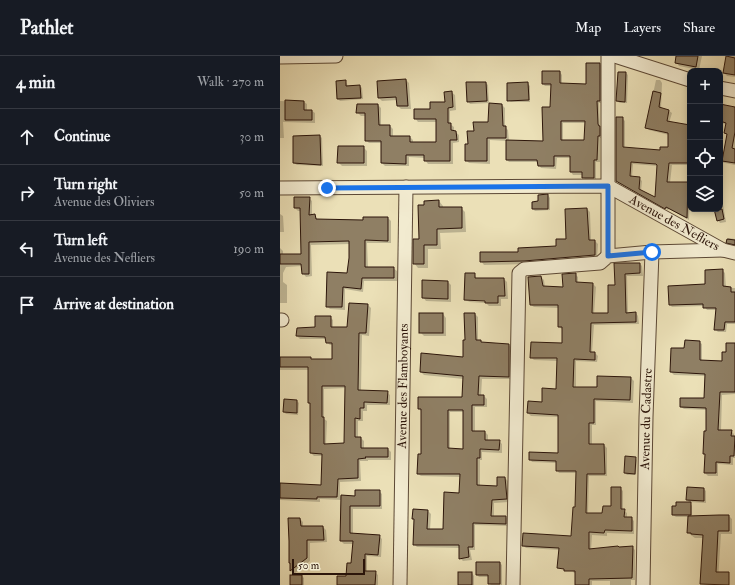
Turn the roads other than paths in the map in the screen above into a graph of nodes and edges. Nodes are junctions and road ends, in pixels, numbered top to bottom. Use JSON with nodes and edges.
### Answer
{"nodes":[{"id":1,"x":336,"y":56,"type":"edge"},
{"id":2,"x":608,"y":56,"type":"edge"},
{"id":3,"x":615,"y":56,"type":"edge"},
{"id":4,"x":280,"y":57,"type":"edge"},
{"id":5,"x":687,"y":79,"type":"edge"},
{"id":6,"x":723,"y":89,"type":"edge"},
{"id":7,"x":735,"y":91,"type":"edge"},
{"id":8,"x":608,"y":186,"type":"junction"},
{"id":9,"x":406,"y":187,"type":"junction"},
{"id":10,"x":280,"y":188,"type":"edge"},
{"id":11,"x":652,"y":252,"type":"junction"},
{"id":12,"x":729,"y":252,"type":"edge"},
{"id":13,"x":608,"y":256,"type":"junction"},
{"id":14,"x":400,"y":585,"type":"edge"},
{"id":15,"x":513,"y":585,"type":"edge"},
{"id":16,"x":644,"y":585,"type":"edge"}],
"edges":[{"from":1,"to":4,"type":"street"},
{"from":2,"to":8,"type":"street"},
{"from":3,"to":5,"type":"street"},
{"from":6,"to":7,"type":"street"},
{"from":8,"to":9,"type":"street","name":"Avenue des Nefliers"},
{"from":8,"to":12,"type":"street","name":"Avenue des Nefliers"},
{"from":8,"to":13,"type":"street"},
{"from":9,"to":10,"type":"street","name":"Avenue des Nefliers"},
{"from":9,"to":14,"type":"street","name":"Avenue des Flamboyants"},
{"from":11,"to":12,"type":"street"},
{"from":11,"to":13,"type":"street"},
{"from":11,"to":16,"type":"street","name":"Avenue du Cadastre"},
{"from":13,"to":15,"type":"street"}]}
